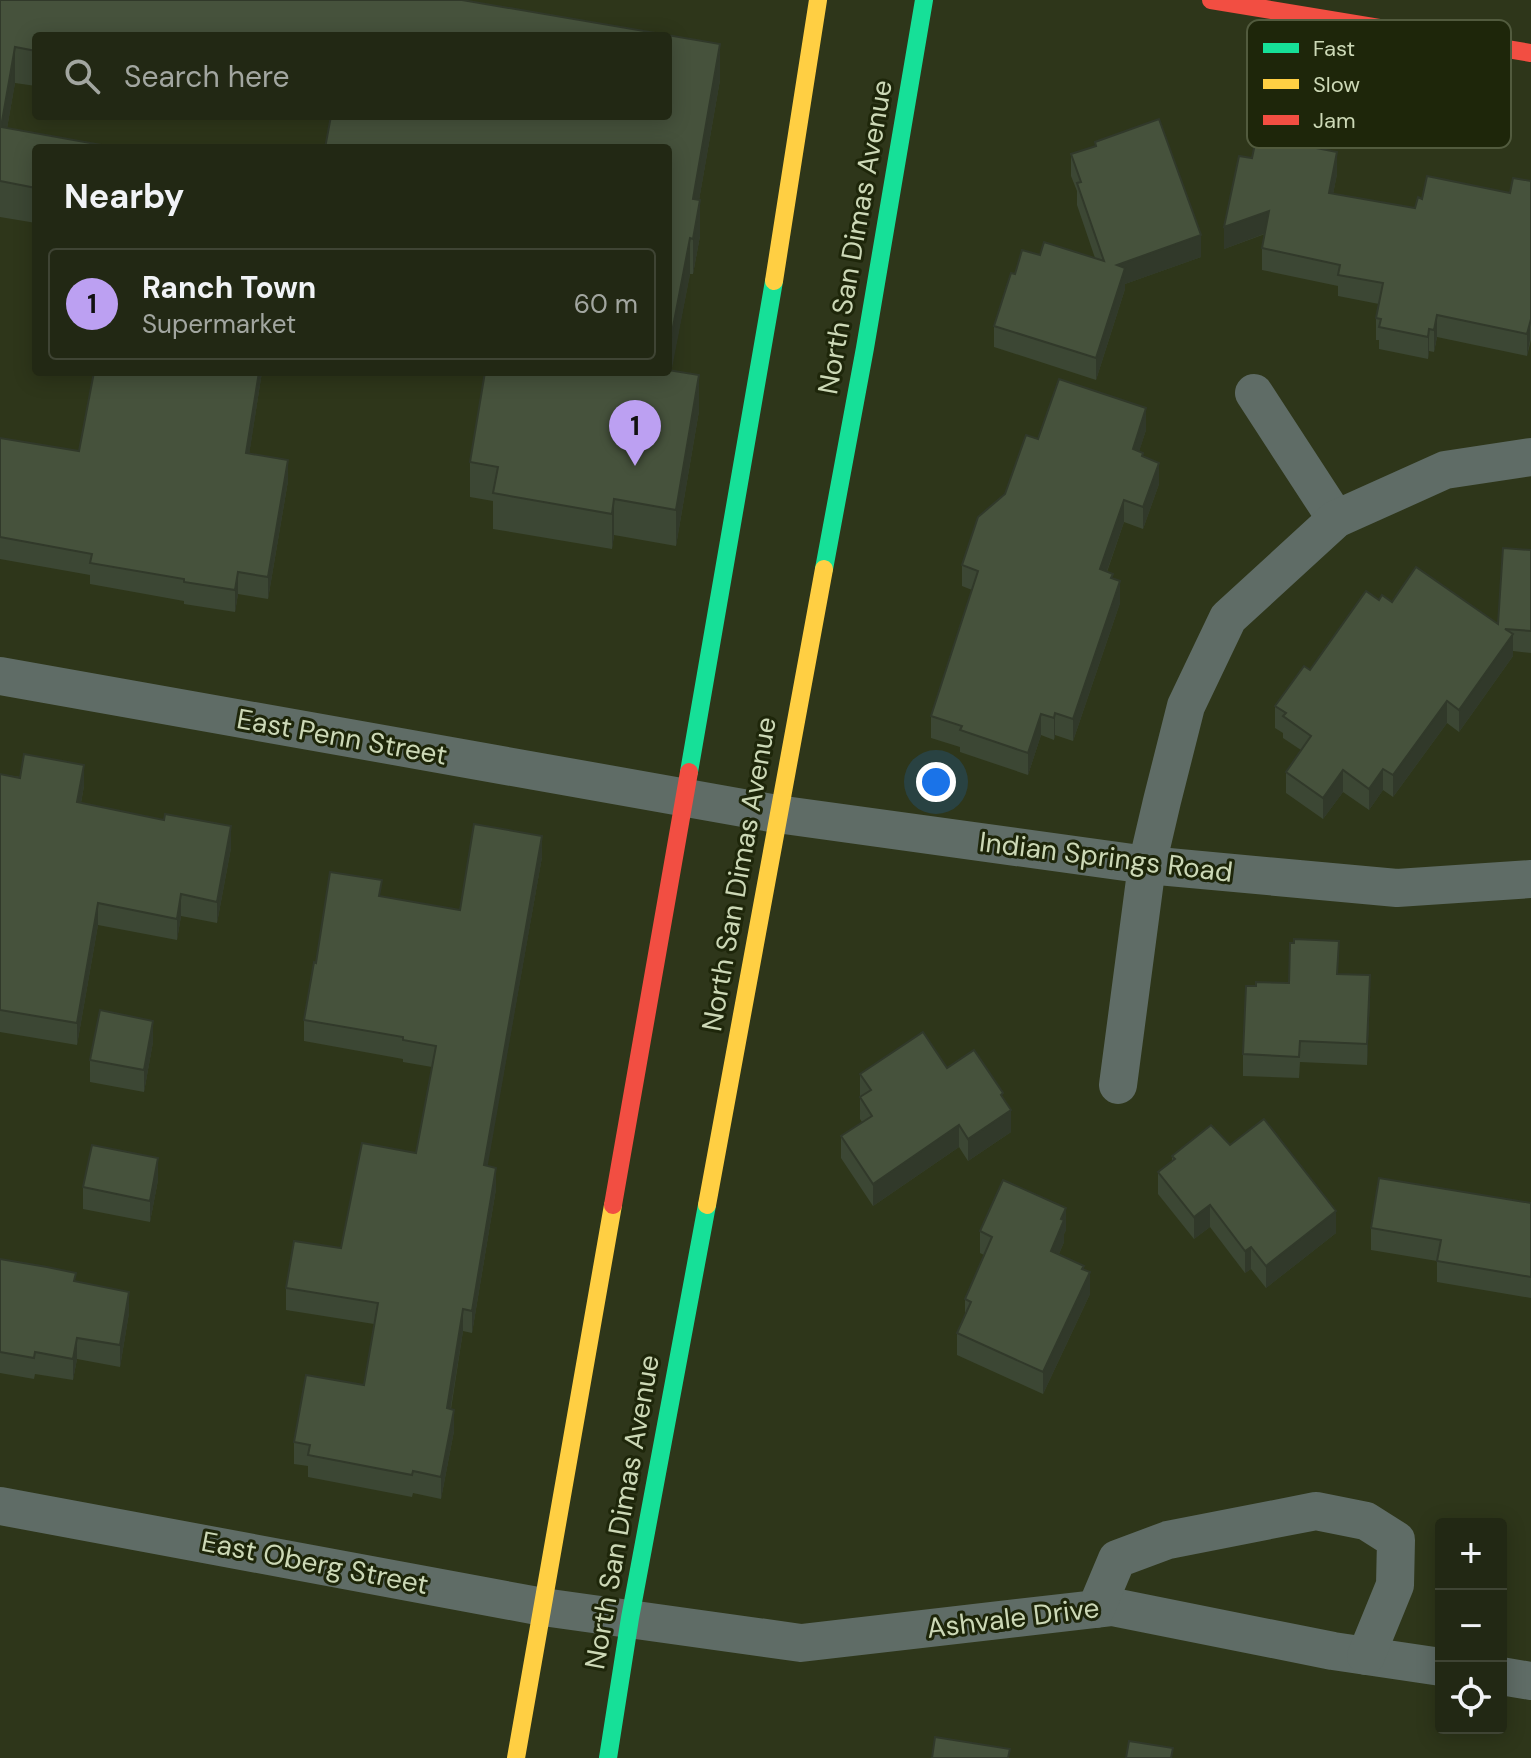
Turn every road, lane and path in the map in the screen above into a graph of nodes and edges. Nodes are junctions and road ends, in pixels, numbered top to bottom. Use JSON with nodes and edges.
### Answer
{"nodes":[{"id":1,"x":818,"y":0,"type":"edge"},
{"id":2,"x":924,"y":0,"type":"edge"},
{"id":3,"x":1211,"y":0,"type":"edge"},
{"id":4,"x":1332,"y":20,"type":"edge"},
{"id":5,"x":1511,"y":50,"type":"edge"},
{"id":6,"x":1531,"y":53,"type":"edge"},
{"id":7,"x":1254,"y":393,"type":"dead end"},
{"id":8,"x":1531,"y":457,"type":"edge"},
{"id":9,"x":1336,"y":519,"type":"junction"},
{"id":10,"x":0,"y":676,"type":"edge"},
{"id":11,"x":684,"y":797,"type":"junction"},
{"id":12,"x":777,"y":814,"type":"junction"},
{"id":13,"x":1147,"y":865,"type":"junction"},
{"id":14,"x":1531,"y":879,"type":"edge"},
{"id":15,"x":1118,"y":1085,"type":"dead end"},
{"id":16,"x":0,"y":1506,"type":"edge"},
{"id":17,"x":543,"y":1607,"type":"junction"},
{"id":18,"x":1096,"y":1609,"type":"junction"},
{"id":19,"x":630,"y":1618,"type":"junction"},
{"id":20,"x":1366,"y":1656,"type":"junction"},
{"id":21,"x":1435,"y":1666,"type":"edge"},
{"id":22,"x":1507,"y":1677,"type":"edge"},
{"id":23,"x":1531,"y":1681,"type":"edge"},
{"id":24,"x":516,"y":1758,"type":"edge"},
{"id":25,"x":608,"y":1758,"type":"edge"}],
"edges":[{"from":1,"to":11,"type":"main road"},
{"from":2,"to":12,"type":"main road","name":"North San Dimas Avenue"},
{"from":3,"to":4,"type":"main road"},
{"from":5,"to":6,"type":"main road"},
{"from":7,"to":9,"type":"street"},
{"from":8,"to":9,"type":"street"},
{"from":9,"to":13,"type":"street"},
{"from":10,"to":11,"type":"street","name":"East Penn Street"},
{"from":11,"to":12,"type":"street","name":"Indian Springs Road"},
{"from":11,"to":17,"type":"main road"},
{"from":12,"to":13,"type":"street","name":"Indian Springs Road"},
{"from":12,"to":19,"type":"main road","name":"North San Dimas Avenue"},
{"from":13,"to":14,"type":"street","name":"Indian Springs Road"},
{"from":13,"to":15,"type":"street"},
{"from":16,"to":17,"type":"street","name":"East Oberg Street"},
{"from":17,"to":19,"type":"street","name":"East Oberg Street"},
{"from":17,"to":24,"type":"main road"},
{"from":18,"to":19,"type":"street","name":"Ashvale Drive"},
{"from":18,"to":20,"type":"street","name":"Ashvale Drive"},
{"from":18,"to":20,"type":"street"},
{"from":19,"to":25,"type":"main road","name":"North San Dimas Avenue"},
{"from":20,"to":21,"type":"street","name":"Ashvale Drive"},
{"from":22,"to":23,"type":"street"}]}
